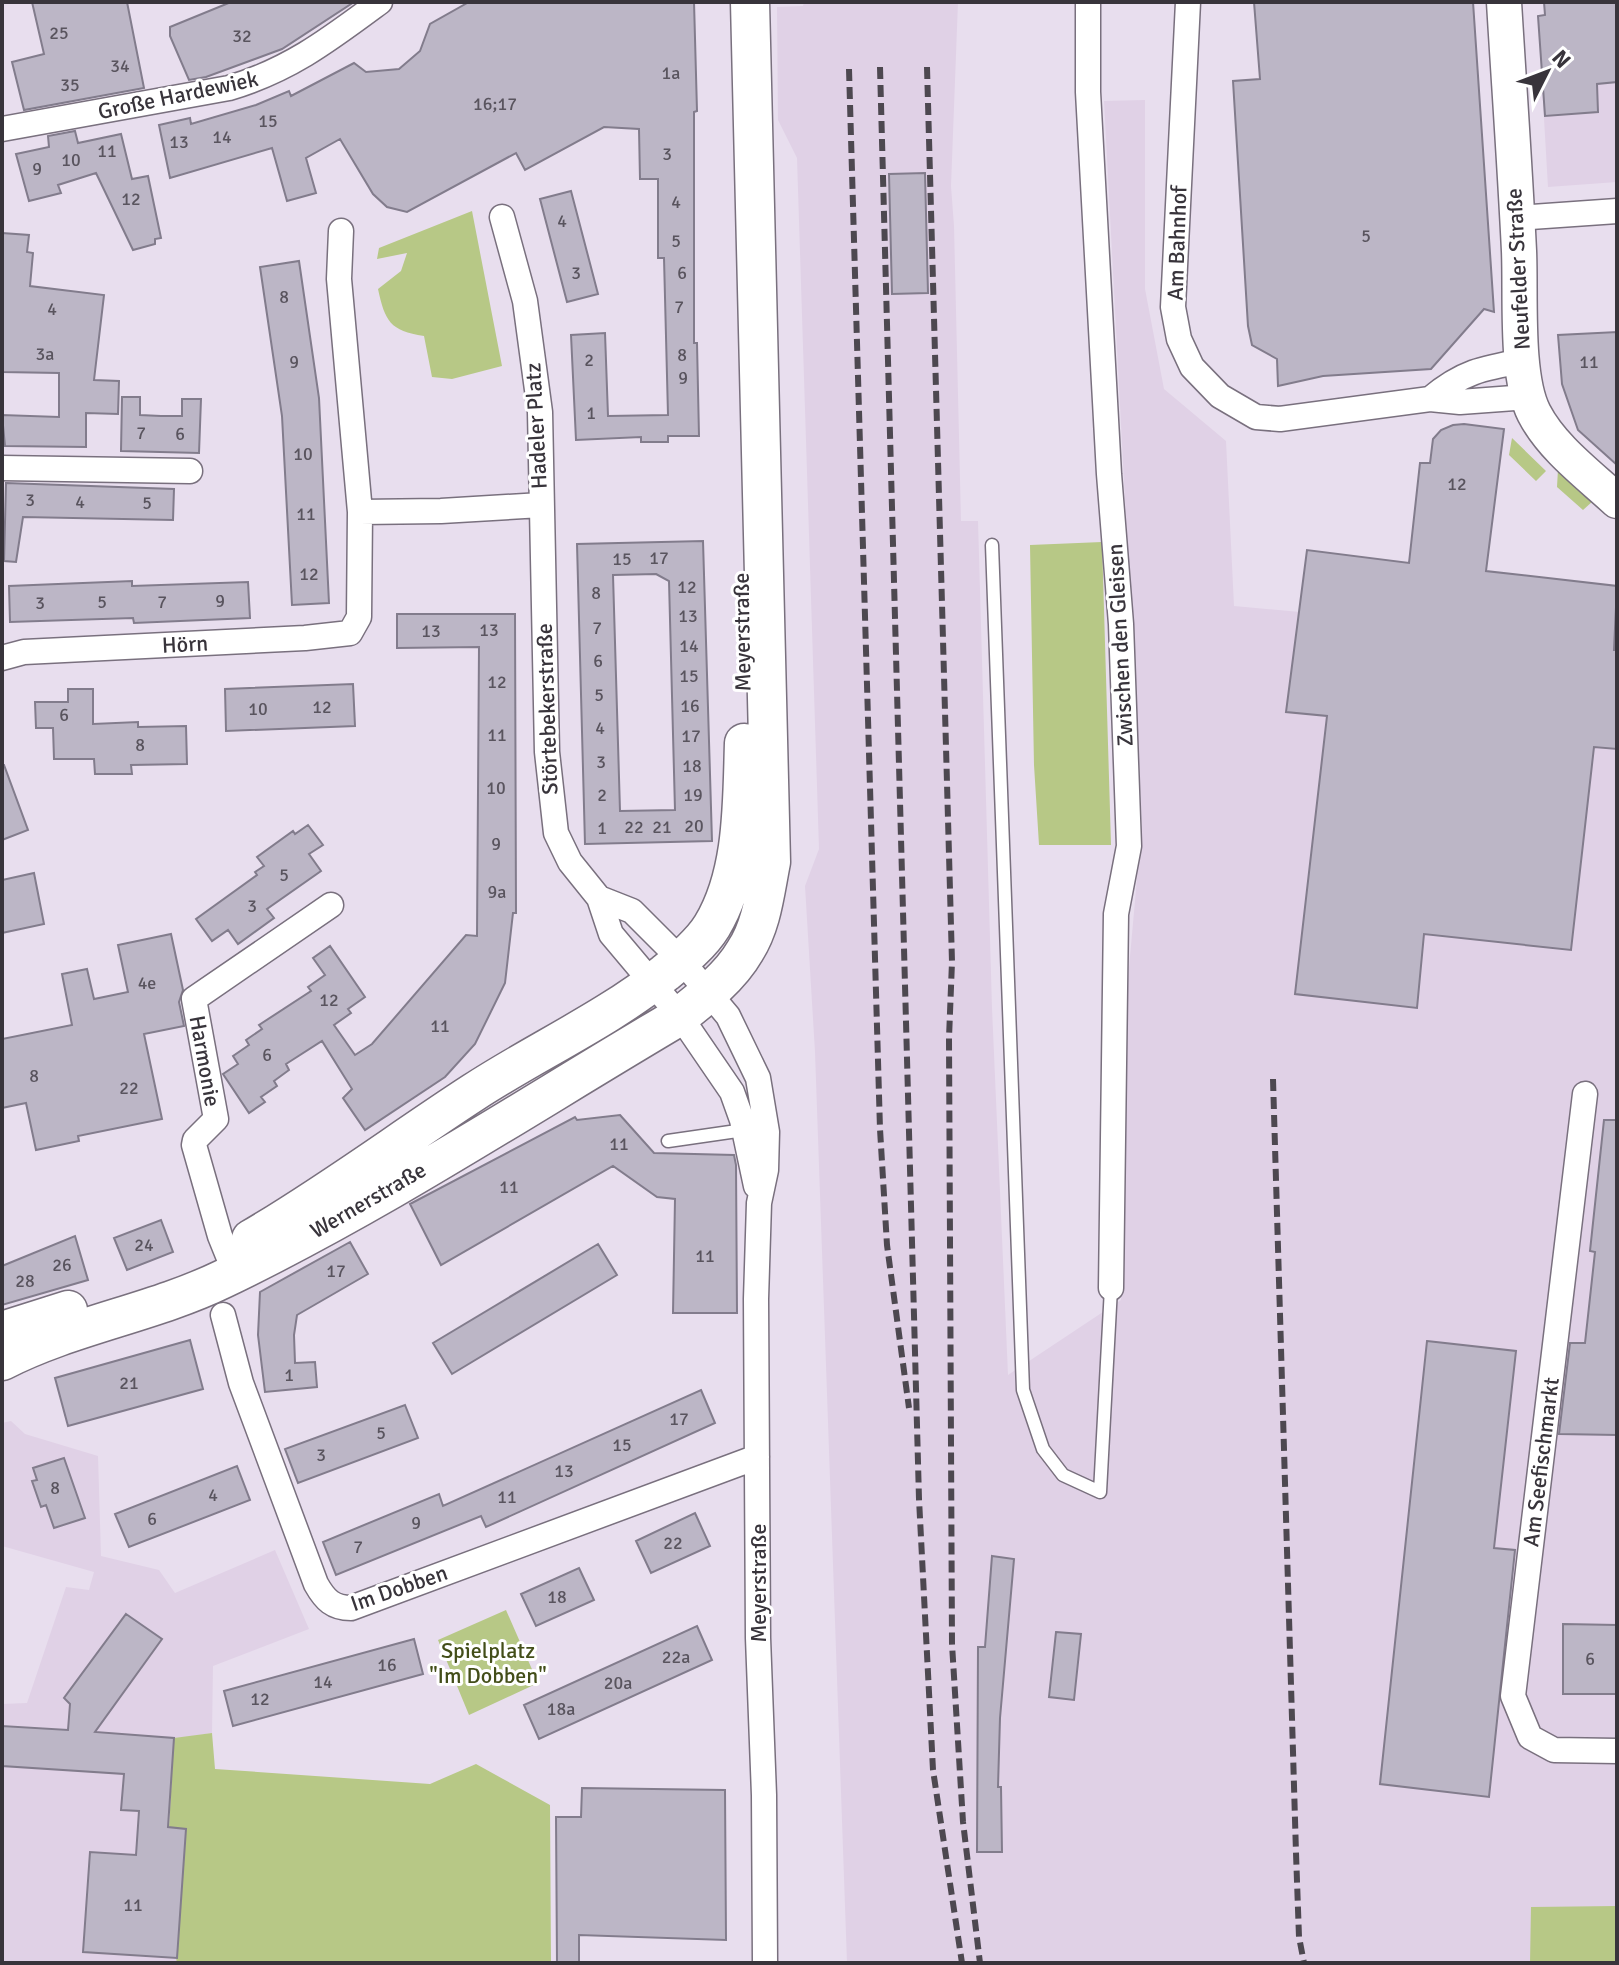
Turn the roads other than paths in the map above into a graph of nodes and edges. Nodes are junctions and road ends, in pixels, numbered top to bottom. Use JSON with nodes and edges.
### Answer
{"nodes":[{"id":1,"x":380,"y":2,"type":"edge"},
{"id":2,"x":728,"y":2,"type":"edge"},
{"id":3,"x":750,"y":2,"type":"edge"},
{"id":4,"x":1088,"y":2,"type":"edge"},
{"id":5,"x":1188,"y":2,"type":"edge"},
{"id":6,"x":1504,"y":2,"type":"edge"},
{"id":7,"x":2,"y":129,"type":"edge"},
{"id":8,"x":1617,"y":211,"type":"edge"},
{"id":9,"x":502,"y":217,"type":"dead end"},
{"id":10,"x":1518,"y":218,"type":"junction"},
{"id":11,"x":341,"y":231,"type":"dead end"},
{"id":12,"x":1523,"y":361,"type":"junction"},
{"id":13,"x":1528,"y":397,"type":"junction"},
{"id":14,"x":1430,"y":399,"type":"junction"},
{"id":15,"x":2,"y":468,"type":"edge"},
{"id":16,"x":190,"y":471,"type":"dead end"},
{"id":17,"x":1617,"y":501,"type":"edge"},
{"id":18,"x":541,"y":505,"type":"junction"},
{"id":19,"x":360,"y":512,"type":"junction"},
{"id":20,"x":992,"y":545,"type":"dead end"},
{"id":21,"x":2,"y":658,"type":"edge"},
{"id":22,"x":599,"y":898,"type":"junction"},
{"id":23,"x":331,"y":905,"type":"dead end"},
{"id":24,"x":666,"y":972,"type":"junction"},
{"id":25,"x":710,"y":992,"type":"junction"},
{"id":26,"x":680,"y":1016,"type":"junction"},
{"id":27,"x":1585,"y":1094,"type":"dead end"},
{"id":28,"x":744,"y":1130,"type":"junction"},
{"id":29,"x":668,"y":1141,"type":"dead end"},
{"id":30,"x":759,"y":1203,"type":"junction"},
{"id":31,"x":231,"y":1263,"type":"junction"},
{"id":32,"x":1111,"y":1288,"type":"joint"},
{"id":33,"x":223,"y":1315,"type":"dead end"},
{"id":34,"x":2,"y":1331,"type":"edge"},
{"id":35,"x":2,"y":1361,"type":"edge"},
{"id":36,"x":757,"y":1457,"type":"junction"},
{"id":37,"x":1617,"y":1751,"type":"edge"},
{"id":38,"x":765,"y":1963,"type":"edge"}],
"edges":[{"from":1,"to":7,"type":"street","name":"Große Hardewiek"},
{"from":2,"to":24,"type":"main road","name":"Meyerstraße"},
{"from":3,"to":25,"type":"main road","name":"Meyerstraße"},
{"from":4,"to":32,"type":"street","name":"Zwischen den Gleisen"},
{"from":5,"to":14,"type":"street","name":"Am Bahnhof"},
{"from":6,"to":10,"type":"street","name":"Neufelder Straße"},
{"from":8,"to":10,"type":"street"},
{"from":9,"to":18,"type":"street","name":"Hadeler Platz"},
{"from":10,"to":12,"type":"street","name":"Neufelder Straße"},
{"from":11,"to":19,"type":"street"},
{"from":12,"to":13,"type":"street","name":"Neufelder Straße"},
{"from":12,"to":14,"type":"street","name":"Am Bahnhof"},
{"from":13,"to":14,"type":"street","name":"Am Bahnhof"},
{"from":13,"to":17,"type":"street","name":"Neufelder Straße"},
{"from":15,"to":16,"type":"street"},
{"from":18,"to":19,"type":"street","name":"Hadeler Platz"},
{"from":18,"to":22,"type":"street","name":"Störtebekerstraße"},
{"from":19,"to":21,"type":"street","name":"Hörn"},
{"from":20,"to":32,"type":"lane"},
{"from":22,"to":24,"type":"street","name":"Störtebekerstraße"},
{"from":22,"to":24,"type":"street","name":"Störtebekerstraße"},
{"from":23,"to":31,"type":"street","name":"Harmonie"},
{"from":24,"to":25,"type":"street","name":"Störtebekerstraße"},
{"from":24,"to":26,"type":"street","name":"Meyerstraße"},
{"from":24,"to":31,"type":"main road","name":"Wernerstraße"},
{"from":25,"to":26,"type":"main road","name":"Wernerstraße"},
{"from":25,"to":30,"type":"street","name":"Meyerstraße"},
{"from":26,"to":28,"type":"street","name":"Meyerstraße"},
{"from":26,"to":31,"type":"main road","name":"Wernerstraße"},
{"from":27,"to":37,"type":"street","name":"Am Seefischmarkt"},
{"from":28,"to":29,"type":"lane"},
{"from":28,"to":30,"type":"street","name":"Meyerstraße"},
{"from":30,"to":36,"type":"street","name":"Meyerstraße"},
{"from":31,"to":34,"type":"main road","name":"Wernerstraße"},
{"from":31,"to":35,"type":"main road","name":"Wernerstraße"},
{"from":33,"to":36,"type":"street","name":"Im Dobben"},
{"from":36,"to":38,"type":"street","name":"Meyerstraße"}]}
